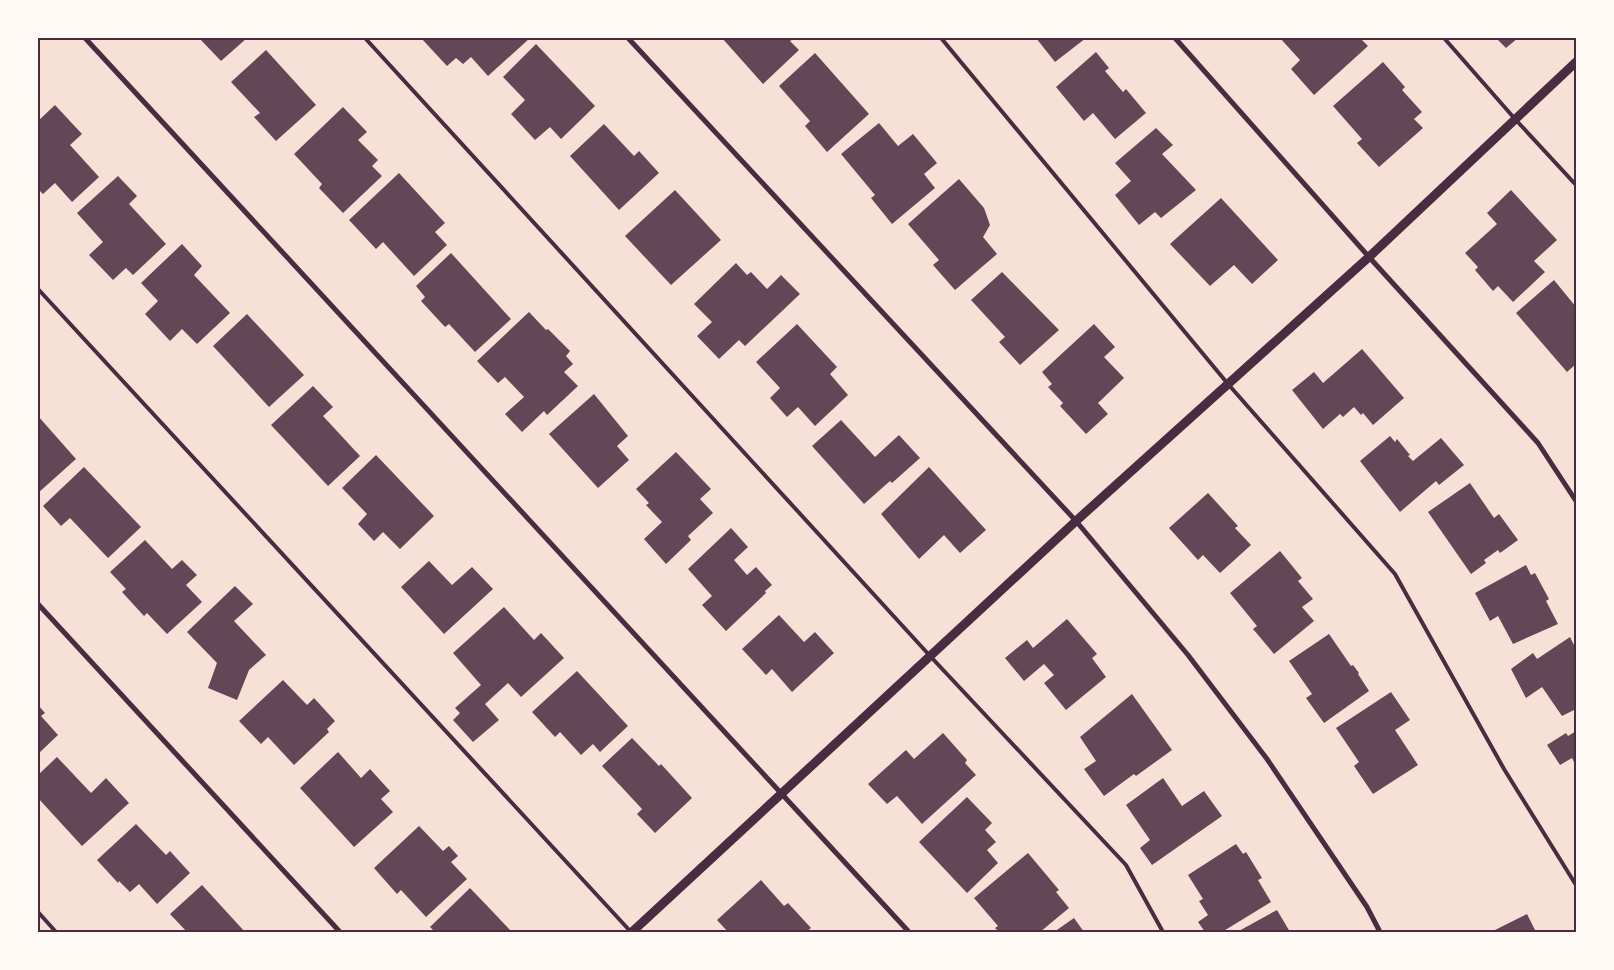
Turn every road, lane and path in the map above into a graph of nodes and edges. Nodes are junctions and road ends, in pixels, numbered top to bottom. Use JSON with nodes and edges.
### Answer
{"nodes":[{"id":1,"x":85,"y":38,"type":"edge"},
{"id":2,"x":365,"y":38,"type":"edge"},
{"id":3,"x":628,"y":38,"type":"edge"},
{"id":4,"x":941,"y":38,"type":"edge"},
{"id":5,"x":1174,"y":38,"type":"edge"},
{"id":6,"x":1444,"y":38,"type":"edge"},
{"id":7,"x":1576,"y":62,"type":"edge"},
{"id":8,"x":1515,"y":120,"type":"junction"},
{"id":9,"x":1576,"y":185,"type":"edge"},
{"id":10,"x":1369,"y":257,"type":"junction"},
{"id":11,"x":38,"y":289,"type":"edge"},
{"id":12,"x":1228,"y":384,"type":"junction"},
{"id":13,"x":1576,"y":501,"type":"edge"},
{"id":14,"x":1076,"y":521,"type":"junction"},
{"id":15,"x":38,"y":604,"type":"edge"},
{"id":16,"x":931,"y":657,"type":"junction"},
{"id":17,"x":783,"y":795,"type":"junction"},
{"id":18,"x":1576,"y":885,"type":"edge"},
{"id":19,"x":38,"y":912,"type":"edge"},
{"id":20,"x":56,"y":932,"type":"edge"},
{"id":21,"x":340,"y":932,"type":"edge"},
{"id":22,"x":632,"y":932,"type":"edge"},
{"id":23,"x":909,"y":932,"type":"edge"},
{"id":24,"x":1163,"y":932,"type":"edge"},
{"id":25,"x":1380,"y":932,"type":"edge"}],
"edges":[{"from":1,"to":17,"type":"street"},
{"from":2,"to":16,"type":"lane"},
{"from":3,"to":14,"type":"street"},
{"from":4,"to":12,"type":"lane"},
{"from":5,"to":10,"type":"street"},
{"from":6,"to":8,"type":"lane"},
{"from":7,"to":8,"type":"street"},
{"from":8,"to":9,"type":"lane"},
{"from":8,"to":10,"type":"street"},
{"from":10,"to":12,"type":"street"},
{"from":10,"to":13,"type":"street"},
{"from":11,"to":22,"type":"lane"},
{"from":12,"to":14,"type":"street"},
{"from":12,"to":18,"type":"lane"},
{"from":14,"to":16,"type":"street"},
{"from":14,"to":25,"type":"street"},
{"from":15,"to":21,"type":"street"},
{"from":16,"to":17,"type":"street"},
{"from":16,"to":24,"type":"lane"},
{"from":17,"to":22,"type":"street"},
{"from":17,"to":23,"type":"street"},
{"from":19,"to":20,"type":"lane"}]}
